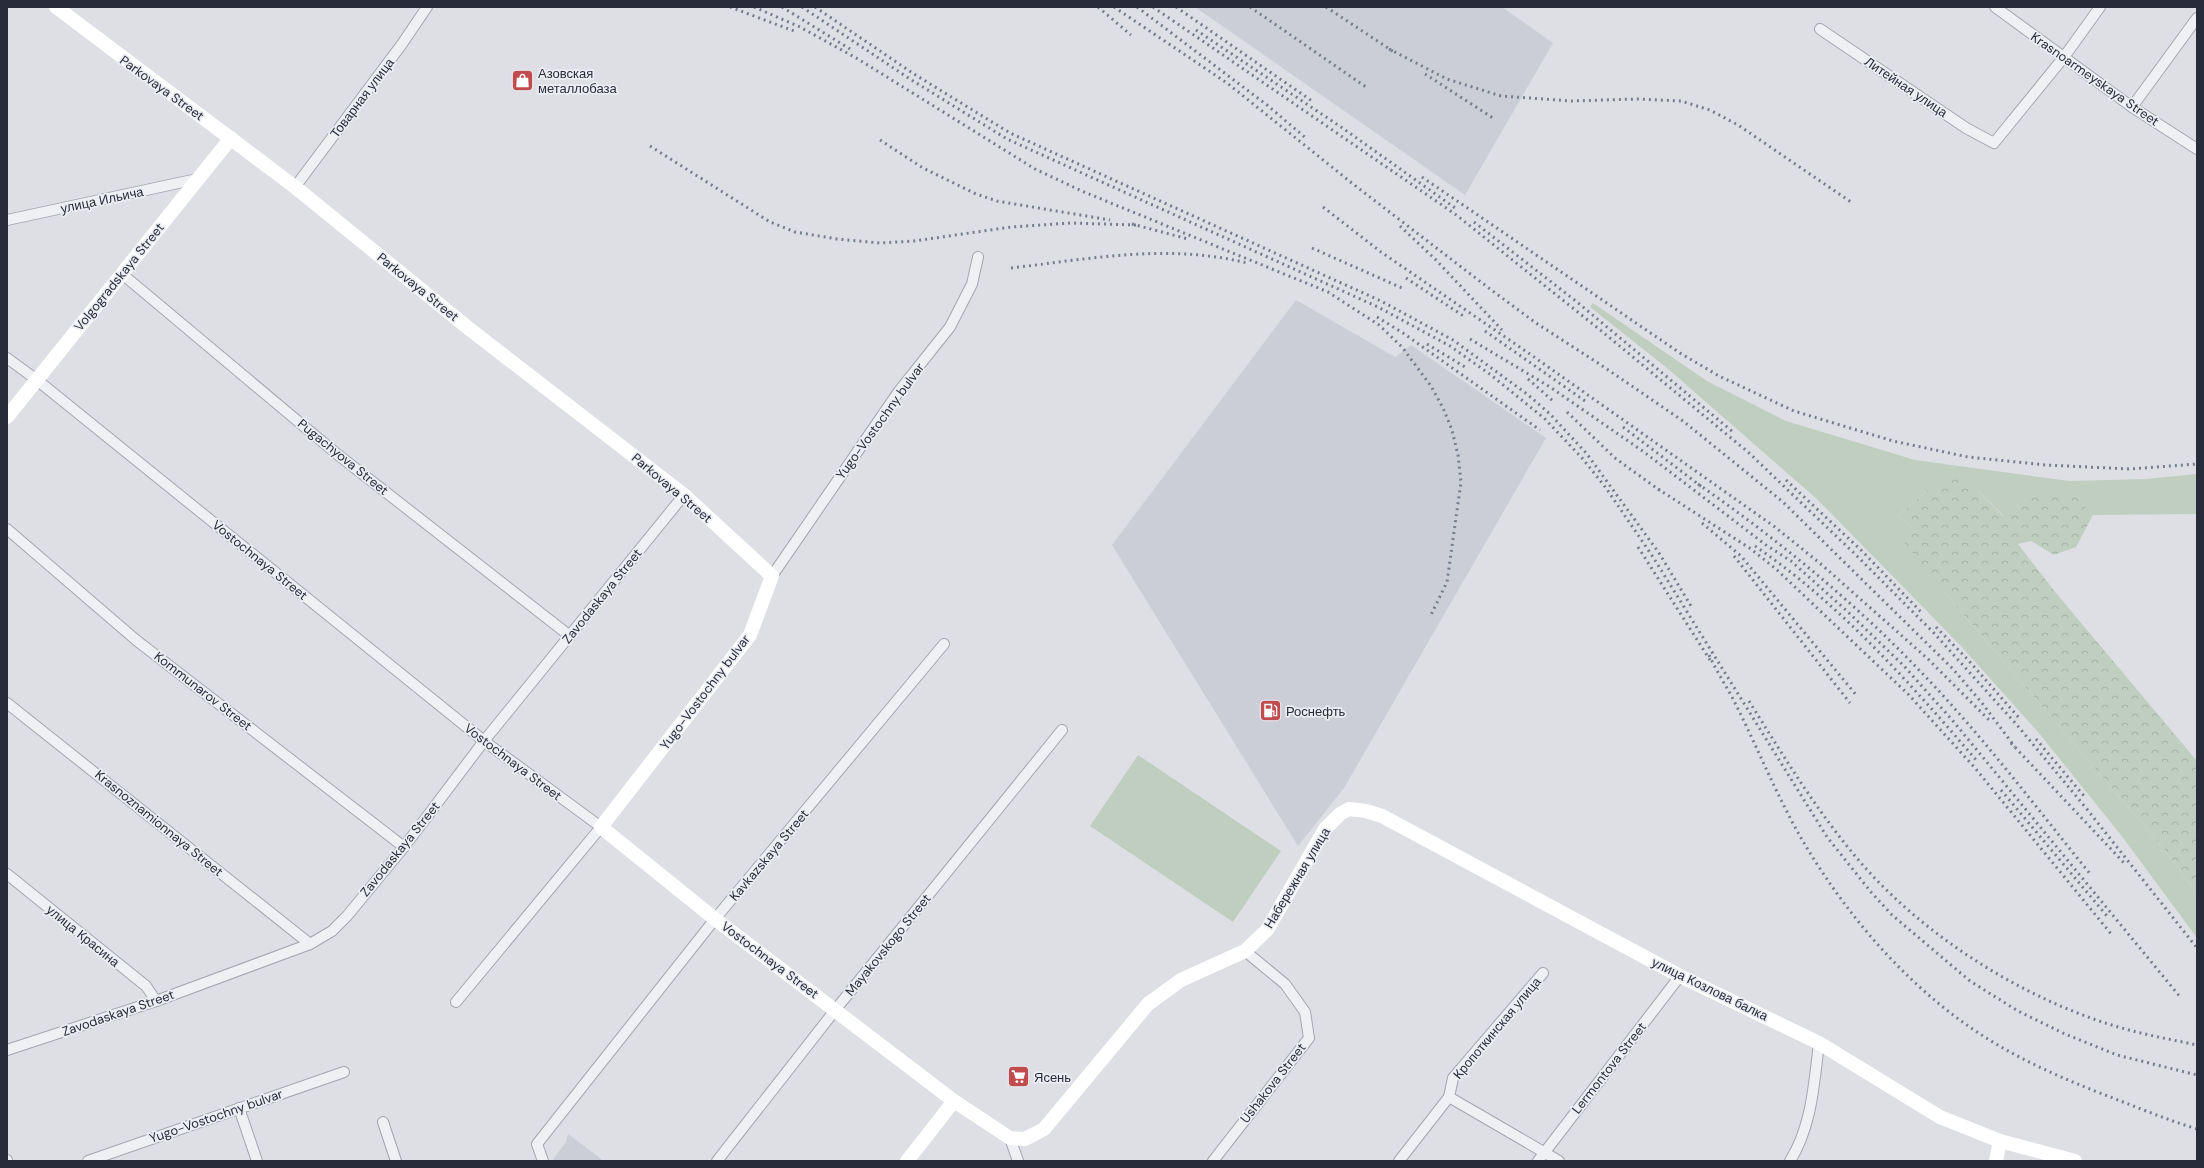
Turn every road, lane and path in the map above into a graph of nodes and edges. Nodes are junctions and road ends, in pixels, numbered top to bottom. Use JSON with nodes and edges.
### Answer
{"nodes":[{"id":1,"x":56,"y":7,"type":"edge"},
{"id":2,"x":427,"y":7,"type":"edge"},
{"id":3,"x":1995,"y":7,"type":"edge"},
{"id":4,"x":2100,"y":7,"type":"edge"},
{"id":5,"x":2197,"y":18,"type":"edge"},
{"id":6,"x":1820,"y":29,"type":"dead end"},
{"id":7,"x":2064,"y":57,"type":"junction"},
{"id":8,"x":2132,"y":107,"type":"junction"},
{"id":9,"x":231,"y":138,"type":"junction"},
{"id":10,"x":2197,"y":149,"type":"edge"},
{"id":11,"x":197,"y":179,"type":"junction"},
{"id":12,"x":295,"y":187,"type":"junction"},
{"id":13,"x":7,"y":220,"type":"edge"},
{"id":14,"x":978,"y":257,"type":"dead end"},
{"id":15,"x":121,"y":273,"type":"junction"},
{"id":16,"x":7,"y":358,"type":"edge"},
{"id":17,"x":37,"y":380,"type":"junction"},
{"id":18,"x":7,"y":417,"type":"edge"},
{"id":19,"x":684,"y":495,"type":"junction"},
{"id":20,"x":7,"y":529,"type":"edge"},
{"id":21,"x":772,"y":576,"type":"junction"},
{"id":22,"x":570,"y":636,"type":"junction"},
{"id":23,"x":944,"y":644,"type":"dead end"},
{"id":24,"x":7,"y":702,"type":"edge"},
{"id":25,"x":1062,"y":730,"type":"dead end"},
{"id":26,"x":484,"y":741,"type":"junction"},
{"id":27,"x":1349,"y":809,"type":"joint"},
{"id":28,"x":601,"y":827,"type":"junction"},
{"id":29,"x":404,"y":847,"type":"junction"},
{"id":30,"x":7,"y":874,"type":"edge"},
{"id":31,"x":715,"y":919,"type":"junction"},
{"id":32,"x":310,"y":944,"type":"junction"},
{"id":33,"x":1245,"y":951,"type":"junction"},
{"id":34,"x":1543,"y":973,"type":"dead end"},
{"id":35,"x":1680,"y":976,"type":"junction"},
{"id":36,"x":156,"y":1001,"type":"junction"},
{"id":37,"x":456,"y":1002,"type":"dead end"},
{"id":38,"x":836,"y":1010,"type":"junction"},
{"id":39,"x":1820,"y":1043,"type":"junction"},
{"id":40,"x":7,"y":1050,"type":"edge"},
{"id":41,"x":344,"y":1072,"type":"dead end"},
{"id":42,"x":1449,"y":1097,"type":"junction"},
{"id":43,"x":954,"y":1102,"type":"junction"},
{"id":44,"x":239,"y":1108,"type":"junction"},
{"id":45,"x":383,"y":1122,"type":"dead end"},
{"id":46,"x":1010,"y":1138,"type":"junction"},
{"id":47,"x":2000,"y":1141,"type":"junction"},
{"id":48,"x":1545,"y":1152,"type":"junction"},
{"id":49,"x":115,"y":1156,"type":"edge"},
{"id":50,"x":88,"y":1161,"type":"edge"},
{"id":51,"x":257,"y":1161,"type":"edge"},
{"id":52,"x":396,"y":1161,"type":"edge"},
{"id":53,"x":543,"y":1161,"type":"edge"},
{"id":54,"x":717,"y":1161,"type":"edge"},
{"id":55,"x":906,"y":1161,"type":"edge"},
{"id":56,"x":1018,"y":1161,"type":"edge"},
{"id":57,"x":1213,"y":1161,"type":"edge"},
{"id":58,"x":1399,"y":1161,"type":"edge"},
{"id":59,"x":1538,"y":1161,"type":"edge"},
{"id":60,"x":1559,"y":1161,"type":"edge"},
{"id":61,"x":1790,"y":1161,"type":"edge"},
{"id":62,"x":1996,"y":1161,"type":"edge"},
{"id":63,"x":2075,"y":1161,"type":"edge"}],
"edges":[{"from":1,"to":9,"type":"main road","name":"Parkovaya Street"},
{"from":2,"to":12,"type":"street","name":"Товарная улица"},
{"from":3,"to":7,"type":"street","name":"Krasnoarmeyskaya Street"},
{"from":4,"to":7,"type":"street"},
{"from":5,"to":8,"type":"street"},
{"from":6,"to":7,"type":"street","name":"Литейная улица"},
{"from":7,"to":8,"type":"street","name":"Krasnoarmeyskaya Street"},
{"from":8,"to":10,"type":"street","name":"Krasnoarmeyskaya Street"},
{"from":9,"to":11,"type":"main road","name":"Volgogradskaya Street"},
{"from":9,"to":12,"type":"main road","name":"Parkovaya Street"},
{"from":11,"to":13,"type":"street","name":"улица Ильича"},
{"from":11,"to":15,"type":"main road","name":"Volgogradskaya Street"},
{"from":12,"to":19,"type":"main road","name":"Parkovaya Street"},
{"from":14,"to":21,"type":"street","name":"Yugo-Vostochny bulvar"},
{"from":15,"to":17,"type":"main road","name":"Volgogradskaya Street"},
{"from":15,"to":22,"type":"street","name":"Pugachyova Street"},
{"from":16,"to":17,"type":"street","name":"Vostochnaya Street"},
{"from":17,"to":18,"type":"main road","name":"Volgogradskaya Street"},
{"from":17,"to":26,"type":"street","name":"Vostochnaya Street"},
{"from":19,"to":21,"type":"main road","name":"Parkovaya Street"},
{"from":19,"to":22,"type":"street","name":"Zavodaskaya Street"},
{"from":20,"to":29,"type":"street","name":"Kommunarov Street"},
{"from":21,"to":28,"type":"main road","name":"Yugo-Vostochny bulvar"},
{"from":22,"to":26,"type":"street","name":"Zavodaskaya Street"},
{"from":23,"to":31,"type":"street","name":"Kavkazskaya Street"},
{"from":24,"to":32,"type":"street","name":"Krasnoznamionnaya Street"},
{"from":25,"to":38,"type":"street","name":"Mayakovskogo Street"},
{"from":26,"to":28,"type":"street","name":"Vostochnaya Street"},
{"from":26,"to":29,"type":"street","name":"Zavodaskaya Street"},
{"from":27,"to":33,"type":"main road","name":"Набережная улица"},
{"from":27,"to":35,"type":"main road","name":"улица Козлова балка"},
{"from":28,"to":31,"type":"main road","name":"Vostochnaya Street"},
{"from":28,"to":37,"type":"street","name":"Yugo-Vostochny bulvar"},
{"from":29,"to":32,"type":"street","name":"Zavodaskaya Street"},
{"from":30,"to":36,"type":"street","name":"улица Красина"},
{"from":31,"to":38,"type":"main road","name":"Vostochnaya Street"},
{"from":31,"to":53,"type":"street","name":"Kavkazskaya Street"},
{"from":32,"to":36,"type":"street","name":"Zavodaskaya Street"},
{"from":33,"to":46,"type":"main road","name":"Набережная улица"},
{"from":33,"to":57,"type":"street","name":"Ushakova Street"},
{"from":34,"to":42,"type":"street","name":"Кропоткинская улица"},
{"from":35,"to":39,"type":"main road","name":"улица Козлова балка"},
{"from":35,"to":48,"type":"street","name":"Lermontova Street"},
{"from":36,"to":40,"type":"street","name":"Zavodaskaya Street"},
{"from":38,"to":43,"type":"main road","name":"Vostochnaya Street"},
{"from":38,"to":54,"type":"street","name":"Mayakovskogo Street"},
{"from":39,"to":47,"type":"main road","name":"улица Козлова балка"},
{"from":39,"to":61,"type":"street"},
{"from":41,"to":44,"type":"street","name":"Yugo-Vostochny bulvar"},
{"from":42,"to":48,"type":"street"},
{"from":42,"to":58,"type":"street","name":"Кропоткинская улица"},
{"from":43,"to":46,"type":"main road","name":"Vostochnaya Street"},
{"from":43,"to":55,"type":"main road"},
{"from":44,"to":49,"type":"street","name":"Yugo-Vostochny bulvar"},
{"from":44,"to":51,"type":"street"},
{"from":45,"to":52,"type":"street"},
{"from":46,"to":56,"type":"street"},
{"from":47,"to":62,"type":"main road"},
{"from":47,"to":63,"type":"main road","name":"улица Козлова балка"},
{"from":48,"to":59,"type":"street","name":"Lermontova Street"},
{"from":48,"to":60,"type":"street"},
{"from":49,"to":50,"type":"street","name":"Yugo-Vostochny bulvar"}]}
